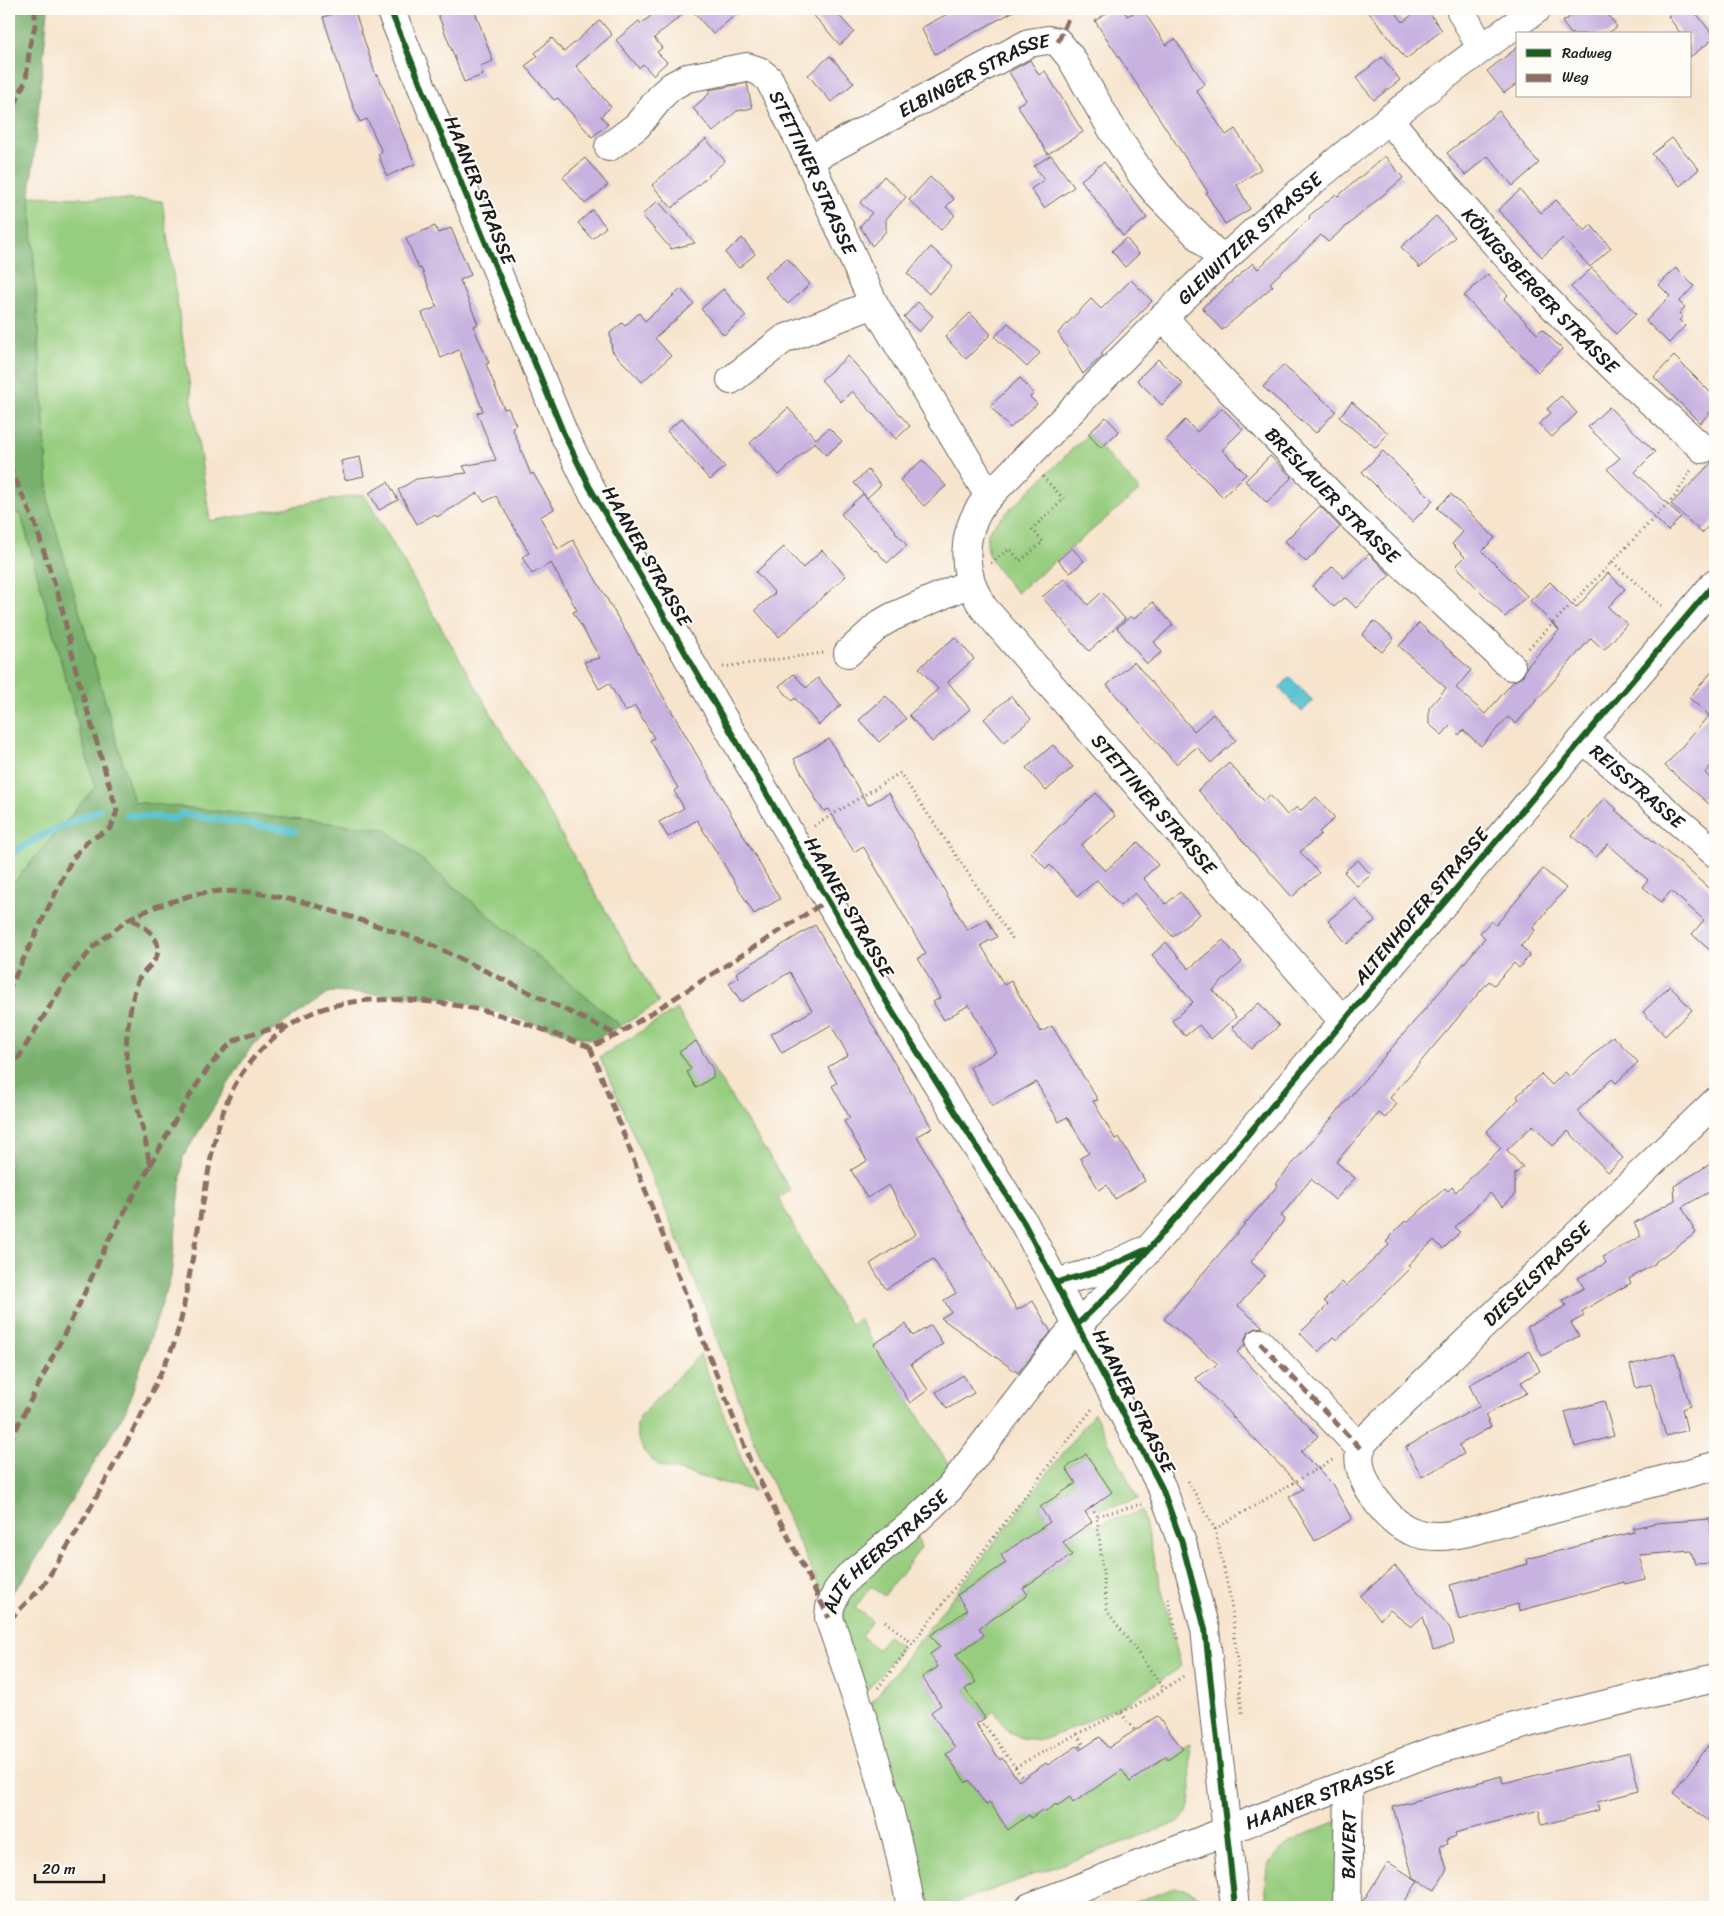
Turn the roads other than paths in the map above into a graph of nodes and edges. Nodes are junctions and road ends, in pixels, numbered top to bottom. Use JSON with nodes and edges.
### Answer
{"nodes":[{"id":1,"x":390,"y":9,"type":"edge"},
{"id":2,"x":1460,"y":9,"type":"edge"},
{"id":3,"x":1537,"y":9,"type":"edge"},
{"id":4,"x":1481,"y":48,"type":"junction"},
{"id":5,"x":1389,"y":120,"type":"junction"},
{"id":6,"x":609,"y":147,"type":"dead end"},
{"id":7,"x":809,"y":160,"type":"junction"},
{"id":8,"x":1223,"y":261,"type":"junction"},
{"id":9,"x":874,"y":304,"type":"junction"},
{"id":10,"x":1164,"y":317,"type":"junction"},
{"id":11,"x":731,"y":380,"type":"dead end"},
{"id":12,"x":1703,"y":449,"type":"road end"},
{"id":13,"x":989,"y":496,"type":"junction"},
{"id":14,"x":969,"y":579,"type":"junction"},
{"id":15,"x":1715,"y":583,"type":"edge"},
{"id":16,"x":848,"y":653,"type":"road end"},
{"id":17,"x":1511,"y":666,"type":"road end"},
{"id":18,"x":1583,"y":739,"type":"junction"},
{"id":19,"x":1715,"y":853,"type":"edge"},
{"id":20,"x":1343,"y":1021,"type":"junction"},
{"id":21,"x":1715,"y":1102,"type":"edge"},
{"id":22,"x":1149,"y":1248,"type":"junction"},
{"id":23,"x":1055,"y":1283,"type":"junction"},
{"id":24,"x":1077,"y":1325,"type":"junction"},
{"id":25,"x":1260,"y":1343,"type":"dead end"},
{"id":26,"x":1361,"y":1449,"type":"junction"},
{"id":27,"x":1715,"y":1466,"type":"edge"},
{"id":28,"x":1715,"y":1678,"type":"edge"},
{"id":29,"x":1349,"y":1783,"type":"junction"},
{"id":30,"x":1227,"y":1831,"type":"junction"},
{"id":31,"x":911,"y":1907,"type":"edge"},
{"id":32,"x":1030,"y":1907,"type":"edge"},
{"id":33,"x":1235,"y":1907,"type":"edge"},
{"id":34,"x":1347,"y":1907,"type":"edge"}],
"edges":[{"from":1,"to":23,"type":"street","name":"HAANER STRASSE"},
{"from":2,"to":4,"type":"street"},
{"from":3,"to":4,"type":"street","name":"GLEIWITZER STRASSE"},
{"from":4,"to":5,"type":"street","name":"GLEIWITZER STRASSE"},
{"from":5,"to":8,"type":"street","name":"GLEIWITZER STRASSE"},
{"from":5,"to":12,"type":"street","name":"KÖNIGSBERGER STRASSE"},
{"from":6,"to":7,"type":"street","name":"STETTINER STRASSE"},
{"from":7,"to":8,"type":"street","name":"ELBINGER STRASSE"},
{"from":7,"to":9,"type":"street","name":"STETTINER STRASSE"},
{"from":8,"to":10,"type":"street","name":"GLEIWITZER STRASSE"},
{"from":9,"to":11,"type":"street"},
{"from":9,"to":13,"type":"street","name":"STETTINER STRASSE"},
{"from":10,"to":13,"type":"street","name":"GLEIWITZER STRASSE"},
{"from":10,"to":17,"type":"street","name":"BRESLAUER STRASSE"},
{"from":13,"to":14,"type":"street","name":"STETTINER STRASSE"},
{"from":14,"to":16,"type":"street"},
{"from":14,"to":20,"type":"street","name":"STETTINER STRASSE"},
{"from":15,"to":18,"type":"street","name":"ALTENHOFER STRASSE"},
{"from":18,"to":19,"type":"street","name":"REISSTRASSE"},
{"from":18,"to":20,"type":"street","name":"ALTENHOFER STRASSE"},
{"from":20,"to":22,"type":"street","name":"ALTENHOFER STRASSE"},
{"from":21,"to":26,"type":"street","name":"DIESELSTRASSE"},
{"from":22,"to":23,"type":"street","name":"ALTENHOFER STRASSE"},
{"from":22,"to":24,"type":"street","name":"ALTENHOFER STRASSE"},
{"from":23,"to":24,"type":"street","name":"HAANER STRASSE"},
{"from":24,"to":30,"type":"street","name":"HAANER STRASSE"},
{"from":24,"to":31,"type":"street","name":"ALTE HEERSTRASSE"},
{"from":25,"to":26,"type":"street"},
{"from":26,"to":27,"type":"street"},
{"from":28,"to":29,"type":"street","name":"HAANER STRASSE"},
{"from":29,"to":30,"type":"street","name":"HAANER STRASSE"},
{"from":29,"to":34,"type":"street","name":"BAVERT"},
{"from":30,"to":32,"type":"street"},
{"from":30,"to":33,"type":"street"}]}
